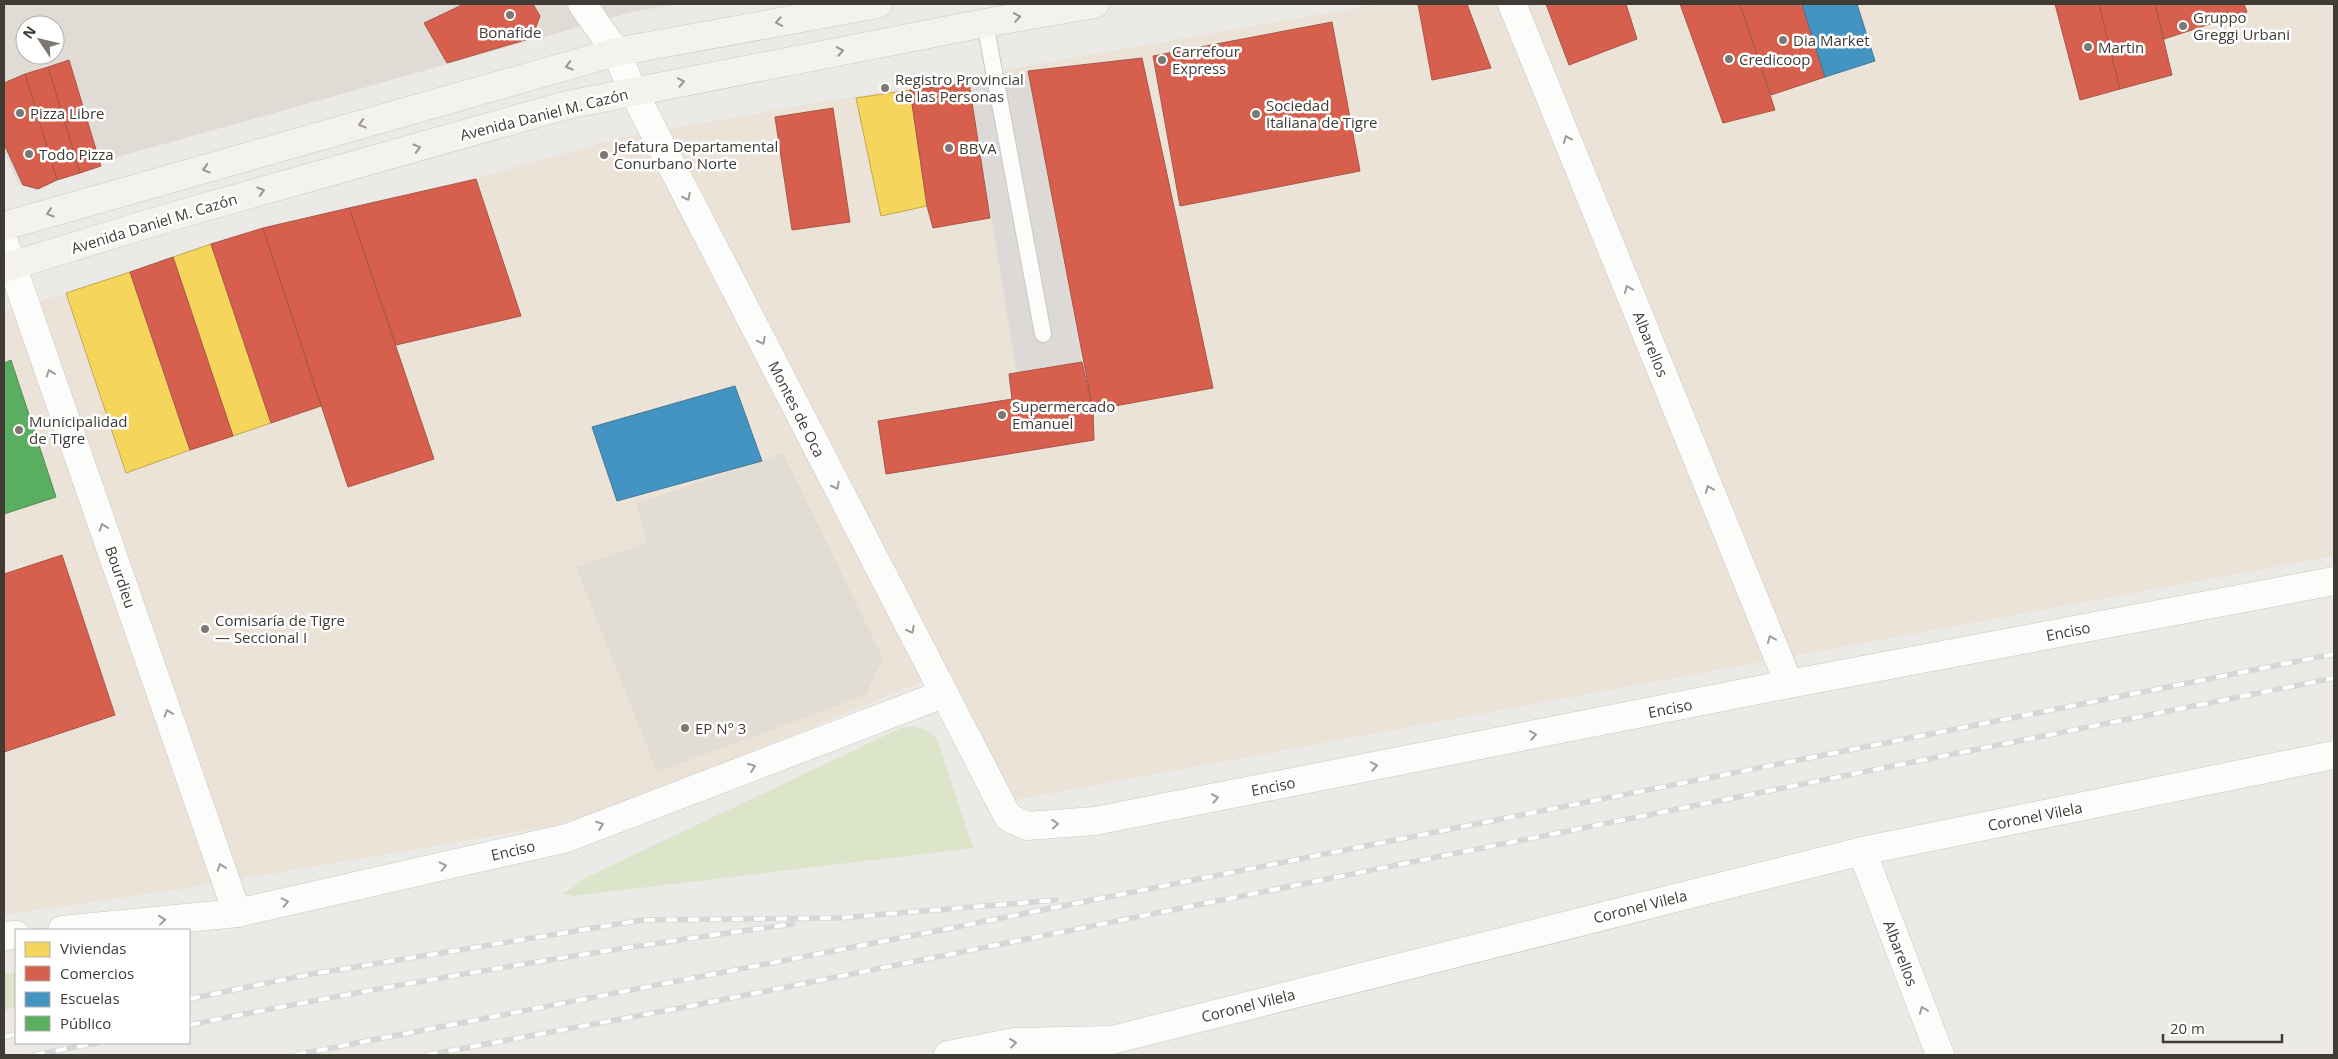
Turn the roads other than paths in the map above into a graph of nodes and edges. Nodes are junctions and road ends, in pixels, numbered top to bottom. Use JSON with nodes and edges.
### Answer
{"nodes":[{"id":1,"x":582,"y":4,"type":"edge"},
{"id":2,"x":878,"y":4,"type":"edge"},
{"id":3,"x":1095,"y":4,"type":"edge"},
{"id":4,"x":1512,"y":4,"type":"edge"},
{"id":5,"x":985,"y":23,"type":"junction"},
{"id":6,"x":616,"y":52,"type":"junction"},
{"id":7,"x":633,"y":91,"type":"junction"},
{"id":8,"x":4,"y":226,"type":"edge"},
{"id":9,"x":7,"y":258,"type":"edge"},
{"id":10,"x":1043,"y":334,"type":"dead end"},
{"id":11,"x":2334,"y":581,"type":"edge"},
{"id":12,"x":1789,"y":684,"type":"junction"},
{"id":13,"x":943,"y":694,"type":"junction"},
{"id":14,"x":2334,"y":755,"type":"edge"},
{"id":15,"x":1008,"y":817,"type":"joint"},
{"id":16,"x":1862,"y":850,"type":"junction"},
{"id":17,"x":237,"y":913,"type":"junction"},
{"id":18,"x":72,"y":929,"type":"edge"},
{"id":19,"x":1114,"y":1047,"type":"edge"},
{"id":20,"x":948,"y":1055,"type":"edge"},
{"id":21,"x":1940,"y":1055,"type":"edge"}],
"edges":[{"from":1,"to":6,"type":"street","name":"Montes de Oca"},
{"from":2,"to":6,"type":"main road","one_way":true},
{"from":5,"to":3,"type":"main road","name":"Avenida Daniel M. Cazón","one_way":true},
{"from":12,"to":4,"type":"street","name":"Albarellos","one_way":true},
{"from":7,"to":5,"type":"main road","name":"Avenida Daniel M. Cazón","one_way":true},
{"from":5,"to":10,"type":"lane"},
{"from":6,"to":7,"type":"street","name":"Montes de Oca"},
{"from":6,"to":8,"type":"main road","one_way":true},
{"from":9,"to":7,"type":"main road","name":"Avenida Daniel M. Cazón","one_way":true},
{"from":7,"to":13,"type":"street","name":"Montes de Oca","one_way":true},
{"from":17,"to":9,"type":"street","name":"Bourdieu","one_way":true},
{"from":11,"to":12,"type":"street","name":"Enciso"},
{"from":15,"to":12,"type":"street","name":"Enciso","one_way":true},
{"from":13,"to":15,"type":"street","name":"Montes de Oca"},
{"from":17,"to":13,"type":"street","name":"Enciso","one_way":true},
{"from":14,"to":16,"type":"street","name":"Coronel Vilela"},
{"from":16,"to":19,"type":"street","name":"Coronel Vilela"},
{"from":21,"to":16,"type":"street","name":"Albarellos","one_way":true},
{"from":18,"to":17,"type":"street","name":"Enciso","one_way":true},
{"from":20,"to":19,"type":"street","name":"Coronel Vilela","one_way":true}]}
